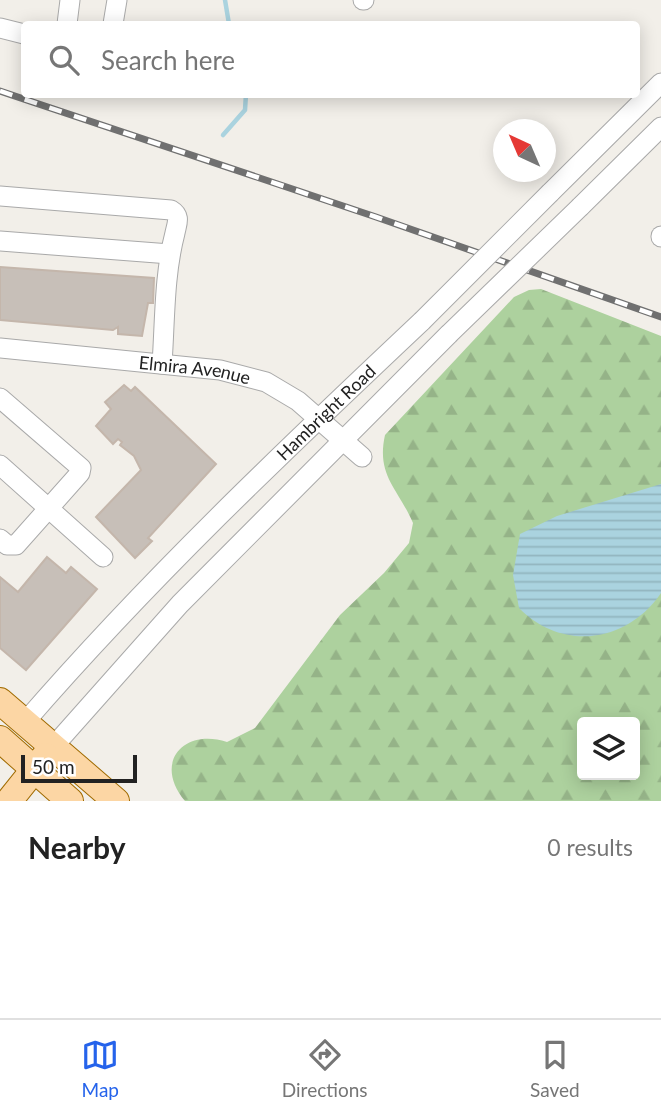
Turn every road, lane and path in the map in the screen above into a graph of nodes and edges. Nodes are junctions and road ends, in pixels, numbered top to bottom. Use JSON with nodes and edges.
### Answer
{"nodes":[{"id":1,"x":70,"y":0,"type":"edge"},
{"id":2,"x":117,"y":0,"type":"edge"},
{"id":3,"x":67,"y":21,"type":"edge"},
{"id":4,"x":114,"y":21,"type":"edge"},
{"id":5,"x":0,"y":28,"type":"edge"},
{"id":6,"x":21,"y":33,"type":"edge"},
{"id":7,"x":661,"y":83,"type":"edge"},
{"id":8,"x":661,"y":127,"type":"edge"},
{"id":9,"x":0,"y":196,"type":"edge"},
{"id":10,"x":0,"y":241,"type":"edge"},
{"id":11,"x":170,"y":254,"type":"junction"},
{"id":12,"x":0,"y":348,"type":"edge"},
{"id":13,"x":162,"y":364,"type":"junction"},
{"id":14,"x":0,"y":398,"type":"edge"},
{"id":15,"x":318,"y":419,"type":"junction"},
{"id":16,"x":343,"y":440,"type":"junction"},
{"id":17,"x":362,"y":457,"type":"dead end"},
{"id":18,"x":0,"y":465,"type":"edge"},
{"id":19,"x":49,"y":508,"type":"junction"},
{"id":20,"x":0,"y":539,"type":"edge"},
{"id":21,"x":103,"y":557,"type":"dead end"},
{"id":22,"x":0,"y":701,"type":"edge"},
{"id":23,"x":25,"y":722,"type":"junction"},
{"id":24,"x":2,"y":745,"type":"edge"},
{"id":25,"x":53,"y":747,"type":"junction"},
{"id":26,"x":34,"y":769,"type":"junction"},
{"id":27,"x":9,"y":801,"type":"edge"},
{"id":28,"x":70,"y":801,"type":"edge"},
{"id":29,"x":116,"y":801,"type":"edge"}],
"edges":[{"from":1,"to":3,"type":"street"},
{"from":2,"to":4,"type":"street"},
{"from":5,"to":6,"type":"street"},
{"from":7,"to":15,"type":"street","name":"Hambright Road","bridge":true},
{"from":8,"to":16,"type":"street","name":"Hambright Road","bridge":true},
{"from":9,"to":11,"type":"street"},
{"from":10,"to":11,"type":"street"},
{"from":11,"to":13,"type":"street"},
{"from":12,"to":13,"type":"street","name":"Elmira Avenue"},
{"from":13,"to":15,"type":"street","name":"Elmira Avenue"},
{"from":14,"to":19,"type":"street"},
{"from":15,"to":16,"type":"street","name":"Elmira Avenue"},
{"from":15,"to":23,"type":"street","name":"Hambright Road"},
{"from":16,"to":17,"type":"street","name":"Elmira Avenue"},
{"from":16,"to":25,"type":"street","name":"Hambright Road"},
{"from":18,"to":19,"type":"street"},
{"from":19,"to":20,"type":"street"},
{"from":19,"to":21,"type":"street"},
{"from":22,"to":23,"type":"main road"},
{"from":23,"to":24,"type":"main road","name":"Hambright Road"},
{"from":23,"to":25,"type":"main road"},
{"from":24,"to":26,"type":"main road"},
{"from":25,"to":26,"type":"main road","name":"Hambright Road"},
{"from":25,"to":29,"type":"main road"},
{"from":26,"to":27,"type":"main road","name":"Hambright Road"},
{"from":26,"to":28,"type":"main road"}]}
